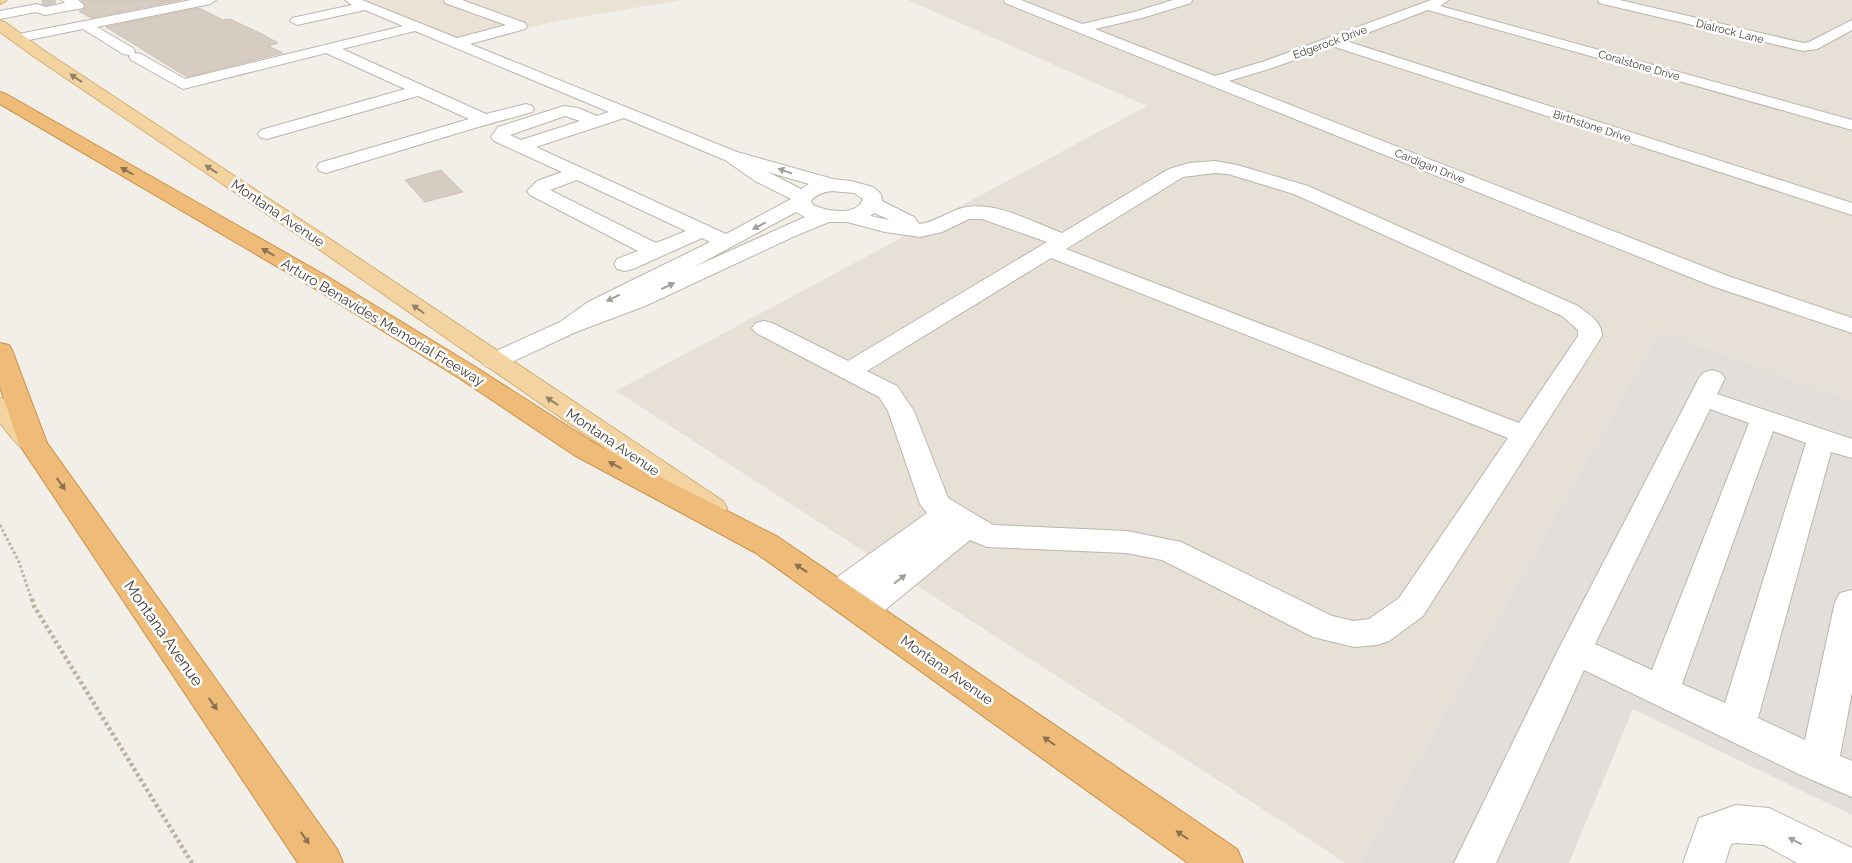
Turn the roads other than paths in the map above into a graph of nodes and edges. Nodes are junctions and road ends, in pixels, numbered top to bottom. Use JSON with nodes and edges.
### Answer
{"nodes":[{"id":1,"x":210,"y":0,"type":"edge"},
{"id":2,"x":351,"y":0,"type":"edge"},
{"id":3,"x":1010,"y":0,"type":"edge"},
{"id":4,"x":1186,"y":0,"type":"edge"},
{"id":5,"x":1443,"y":0,"type":"edge"},
{"id":6,"x":1604,"y":0,"type":"edge"},
{"id":7,"x":66,"y":1,"type":"edge"},
{"id":8,"x":450,"y":4,"type":"edge"},
{"id":9,"x":37,"y":5,"type":"edge"},
{"id":10,"x":0,"y":6,"type":"edge"},
{"id":11,"x":366,"y":6,"type":"junction"},
{"id":12,"x":1427,"y":6,"type":"junction"},
{"id":13,"x":0,"y":15,"type":"edge"},
{"id":14,"x":395,"y":18,"type":"junction"},
{"id":15,"x":416,"y":20,"type":"junction"},
{"id":16,"x":297,"y":22,"type":"dead end"},
{"id":17,"x":377,"y":22,"type":"dead end"},
{"id":18,"x":1852,"y":24,"type":"edge"},
{"id":19,"x":0,"y":25,"type":"edge"},
{"id":20,"x":85,"y":25,"type":"junction"},
{"id":21,"x":1081,"y":28,"type":"junction"},
{"id":22,"x":1332,"y":41,"type":"junction"},
{"id":23,"x":456,"y":43,"type":"junction"},
{"id":24,"x":16,"y":45,"type":"junction"},
{"id":25,"x":328,"y":48,"type":"junction"},
{"id":26,"x":1214,"y":81,"type":"junction"},
{"id":27,"x":420,"y":90,"type":"junction"},
{"id":28,"x":577,"y":93,"type":"junction"},
{"id":29,"x":0,"y":97,"type":"edge"},
{"id":30,"x":625,"y":112,"type":"junction"},
{"id":31,"x":485,"y":120,"type":"junction"},
{"id":32,"x":1852,"y":125,"type":"edge"},
{"id":33,"x":268,"y":134,"type":"dead end"},
{"id":34,"x":730,"y":156,"type":"junction"},
{"id":35,"x":326,"y":168,"type":"dead end"},
{"id":36,"x":578,"y":173,"type":"junction"},
{"id":37,"x":832,"y":185,"type":"junction"},
{"id":38,"x":802,"y":199,"type":"junction"},
{"id":39,"x":872,"y":204,"type":"junction"},
{"id":40,"x":1852,"y":209,"type":"edge"},
{"id":41,"x":838,"y":216,"type":"junction"},
{"id":42,"x":911,"y":229,"type":"junction"},
{"id":43,"x":702,"y":231,"type":"junction"},
{"id":44,"x":727,"y":242,"type":"junction"},
{"id":45,"x":1057,"y":245,"type":"junction"},
{"id":46,"x":655,"y":252,"type":"junction"},
{"id":47,"x":626,"y":264,"type":"dead end"},
{"id":48,"x":1852,"y":326,"type":"edge"},
{"id":49,"x":568,"y":327,"type":"junction"},
{"id":50,"x":764,"y":328,"type":"dead end"},
{"id":51,"x":0,"y":350,"type":"edge"},
{"id":52,"x":494,"y":361,"type":"junction"},
{"id":53,"x":848,"y":372,"type":"junction"},
{"id":54,"x":0,"y":406,"type":"edge"},
{"id":55,"x":1764,"y":420,"type":"junction"},
{"id":56,"x":1526,"y":435,"type":"junction"},
{"id":57,"x":1821,"y":439,"type":"junction"},
{"id":58,"x":33,"y":444,"type":"junction"},
{"id":59,"x":1852,"y":450,"type":"edge"},
{"id":60,"x":959,"y":519,"type":"junction"},
{"id":61,"x":767,"y":545,"type":"junction"},
{"id":62,"x":850,"y":602,"type":"junction"},
{"id":63,"x":1852,"y":602,"type":"edge"},
{"id":64,"x":1576,"y":650,"type":"junction"},
{"id":65,"x":1662,"y":690,"type":"junction"},
{"id":66,"x":1737,"y":726,"type":"junction"},
{"id":67,"x":1819,"y":765,"type":"junction"},
{"id":68,"x":1852,"y":780,"type":"edge"},
{"id":69,"x":322,"y":863,"type":"edge"},
{"id":70,"x":1222,"y":863,"type":"edge"},
{"id":71,"x":1475,"y":863,"type":"edge"},
{"id":72,"x":1704,"y":863,"type":"edge"},
{"id":73,"x":1838,"y":863,"type":"edge"}],
"edges":[{"from":1,"to":20,"type":"street"},
{"from":2,"to":11,"type":"street"},
{"from":3,"to":21,"type":"street","name":"Cardigan Drive"},
{"from":4,"to":21,"type":"street"},
{"from":5,"to":12,"type":"street","name":"Edgerock Drive"},
{"from":6,"to":18,"type":"street","name":"Dialrock Lane"},
{"from":7,"to":9,"type":"street"},
{"from":8,"to":23,"type":"street"},
{"from":9,"to":10,"type":"street"},
{"from":9,"to":13,"type":"street"},
{"from":11,"to":14,"type":"street"},
{"from":11,"to":16,"type":"street"},
{"from":12,"to":22,"type":"street","name":"Edgerock Drive"},
{"from":12,"to":32,"type":"street","name":"Coralstone Drive"},
{"from":14,"to":15,"type":"street"},
{"from":14,"to":17,"type":"street"},
{"from":15,"to":23,"type":"street"},
{"from":15,"to":25,"type":"street"},
{"from":19,"to":24,"type":"main road","name":"Montana Avenue"},
{"from":20,"to":24,"type":"street"},
{"from":20,"to":25,"type":"street"},
{"from":21,"to":26,"type":"street","name":"Cardigan Drive"},
{"from":22,"to":26,"type":"street","name":"Edgerock Drive"},
{"from":22,"to":40,"type":"street","name":"Birthstone Drive"},
{"from":23,"to":28,"type":"street"},
{"from":52,"to":24,"type":"main road","name":"Montana Avenue","one_way":true},
{"from":25,"to":27,"type":"street"},
{"from":26,"to":48,"type":"street","name":"Cardigan Drive"},
{"from":27,"to":31,"type":"street"},
{"from":27,"to":33,"type":"street"},
{"from":28,"to":30,"type":"street"},
{"from":28,"to":31,"type":"street"},
{"from":61,"to":29,"type":"highway","name":"Arturo Benavides Memorial Freeway","one_way":true},
{"from":30,"to":34,"type":"street"},
{"from":30,"to":36,"type":"street"},
{"from":31,"to":35,"type":"street"},
{"from":37,"to":34,"type":"street","one_way":true},
{"from":34,"to":38,"type":"street"},
{"from":36,"to":43,"type":"street"},
{"from":36,"to":46,"type":"street"},
{"from":37,"to":38,"type":"street"},
{"from":37,"to":39,"type":"street"},
{"from":38,"to":41,"type":"street"},
{"from":38,"to":44,"type":"street","one_way":true},
{"from":39,"to":41,"type":"street"},
{"from":39,"to":42,"type":"street"},
{"from":41,"to":42,"type":"street"},
{"from":49,"to":41,"type":"street","one_way":true},
{"from":42,"to":45,"type":"street"},
{"from":43,"to":44,"type":"street"},
{"from":43,"to":46,"type":"street"},
{"from":44,"to":49,"type":"street","one_way":true},
{"from":45,"to":53,"type":"street"},
{"from":45,"to":56,"type":"street"},
{"from":45,"to":56,"type":"street"},
{"from":46,"to":47,"type":"street"},
{"from":49,"to":52,"type":"street"},
{"from":50,"to":53,"type":"street"},
{"from":51,"to":58,"type":"highway"},
{"from":61,"to":52,"type":"main road","name":"Montana Avenue","one_way":true},
{"from":53,"to":60,"type":"street"},
{"from":54,"to":58,"type":"main road","name":"Montana Avenue"},
{"from":55,"to":57,"type":"street"},
{"from":55,"to":64,"type":"street"},
{"from":55,"to":65,"type":"street"},
{"from":56,"to":60,"type":"street"},
{"from":57,"to":59,"type":"street"},
{"from":57,"to":66,"type":"street"},
{"from":58,"to":69,"type":"highway","name":"Montana Avenue","one_way":true},
{"from":60,"to":62,"type":"street"},
{"from":62,"to":61,"type":"highway","name":"Montana Avenue","one_way":true},
{"from":70,"to":62,"type":"highway","name":"Montana Avenue","one_way":true},
{"from":63,"to":67,"type":"street"},
{"from":64,"to":65,"type":"street"},
{"from":64,"to":71,"type":"street"},
{"from":65,"to":66,"type":"street"},
{"from":66,"to":67,"type":"street"},
{"from":67,"to":68,"type":"street"},
{"from":73,"to":72,"type":"street","one_way":true}]}
